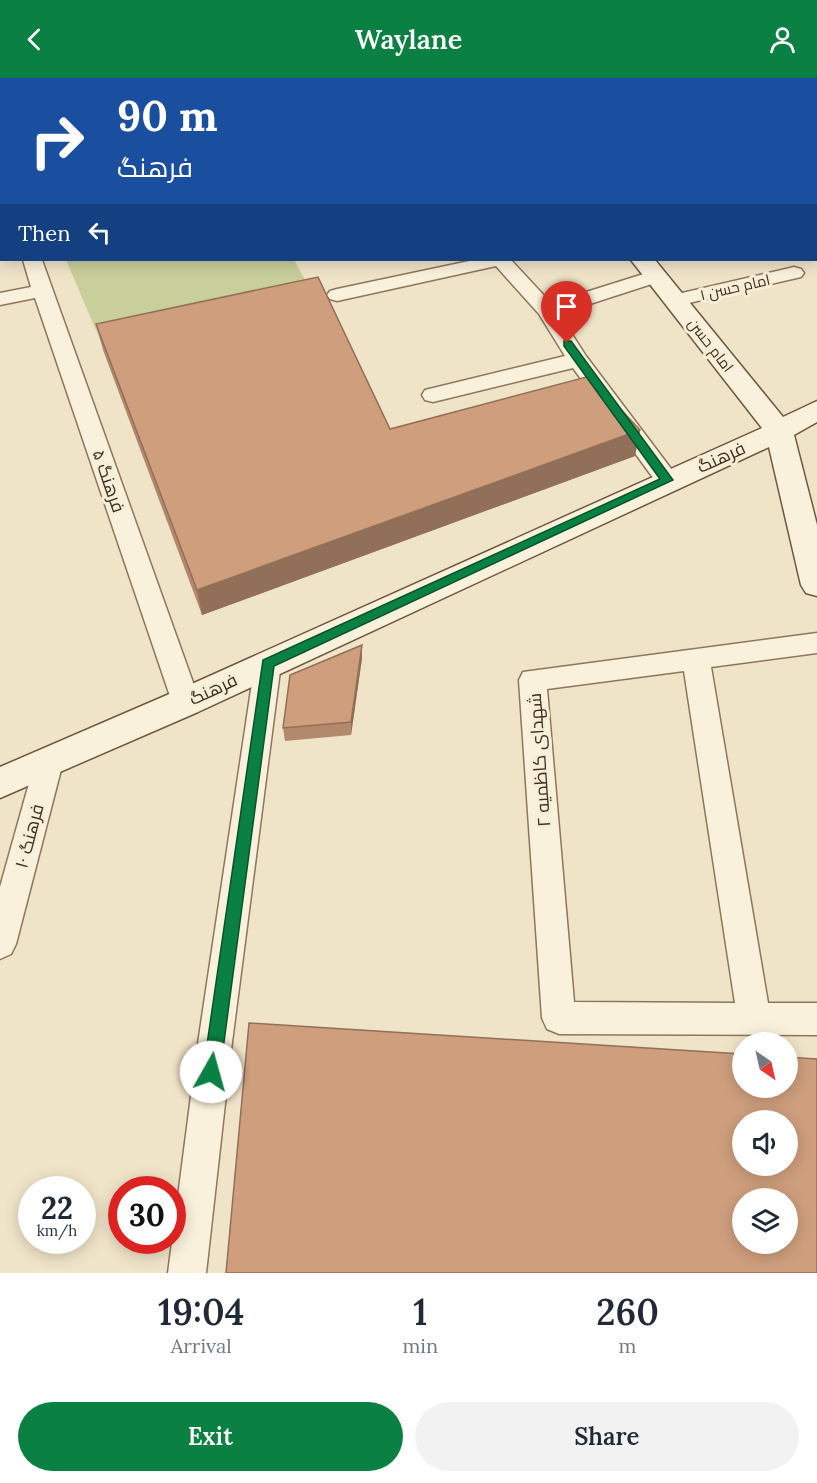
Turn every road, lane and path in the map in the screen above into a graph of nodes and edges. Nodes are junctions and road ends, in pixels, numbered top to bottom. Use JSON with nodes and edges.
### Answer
{"nodes":[{"id":1,"x":32,"y":261,"type":"edge"},
{"id":2,"x":495,"y":261,"type":"edge"},
{"id":3,"x":501,"y":261,"type":"edge"},
{"id":4,"x":650,"y":268,"type":"edge"},
{"id":5,"x":794,"y":273,"type":"dead end"},
{"id":6,"x":43,"y":291,"type":"junction"},
{"id":7,"x":337,"y":295,"type":"dead end"},
{"id":8,"x":0,"y":299,"type":"edge"},
{"id":9,"x":676,"y":300,"type":"junction"},
{"id":10,"x":547,"y":311,"type":"junction"},
{"id":11,"x":578,"y":360,"type":"junction"},
{"id":12,"x":433,"y":395,"type":"dead end"},
{"id":13,"x":817,"y":410,"type":"edge"},
{"id":14,"x":779,"y":431,"type":"junction"},
{"id":15,"x":667,"y":480,"type":"junction"},
{"id":16,"x":813,"y":552,"type":"edge"},
{"id":17,"x":817,"y":585,"type":"edge"},
{"id":18,"x":817,"y":643,"type":"edge"},
{"id":19,"x":696,"y":660,"type":"junction"},
{"id":20,"x":268,"y":663,"type":"junction"},
{"id":21,"x":186,"y":702,"type":"junction"},
{"id":22,"x":49,"y":762,"type":"junction"},
{"id":23,"x":0,"y":783,"type":"edge"},
{"id":24,"x":0,"y":944,"type":"edge"},
{"id":25,"x":817,"y":1019,"type":"edge"},
{"id":26,"x":754,"y":1020,"type":"junction"},
{"id":27,"x":187,"y":1273,"type":"edge"}],
"edges":[{"from":1,"to":6,"type":"street","name":"فرهنگ ۵"},
{"from":2,"to":7,"type":"street"},
{"from":3,"to":10,"type":"street"},
{"from":4,"to":9,"type":"main road","name":"امام حسن"},
{"from":4,"to":10,"type":"street"},
{"from":5,"to":9,"type":"street","name":"امام حسن ۱"},
{"from":6,"to":8,"type":"street"},
{"from":6,"to":21,"type":"street","name":"فرهنگ ۵"},
{"from":9,"to":14,"type":"main road","name":"امام حسن"},
{"from":10,"to":11,"type":"street"},
{"from":11,"to":12,"type":"street"},
{"from":11,"to":15,"type":"street"},
{"from":13,"to":14,"type":"main road","name":"فرهنگ"},
{"from":14,"to":15,"type":"main road","name":"فرهنگ"},
{"from":14,"to":16,"type":"main road"},
{"from":15,"to":20,"type":"main road","name":"فرهنگ"},
{"from":16,"to":17,"type":"main road"},
{"from":18,"to":19,"type":"street","name":"شهدای کاظمیه ۲"},
{"from":19,"to":26,"type":"street"},
{"from":19,"to":26,"type":"street","name":"شهدای کاظمیه ۲"},
{"from":20,"to":21,"type":"main road","name":"فرهنگ"},
{"from":20,"to":27,"type":"street"},
{"from":21,"to":22,"type":"main road","name":"فرهنگ"},
{"from":22,"to":23,"type":"main road","name":"فرهنگ"},
{"from":22,"to":24,"type":"street","name":"فرهنگ ۱۰"},
{"from":25,"to":26,"type":"street"}]}
